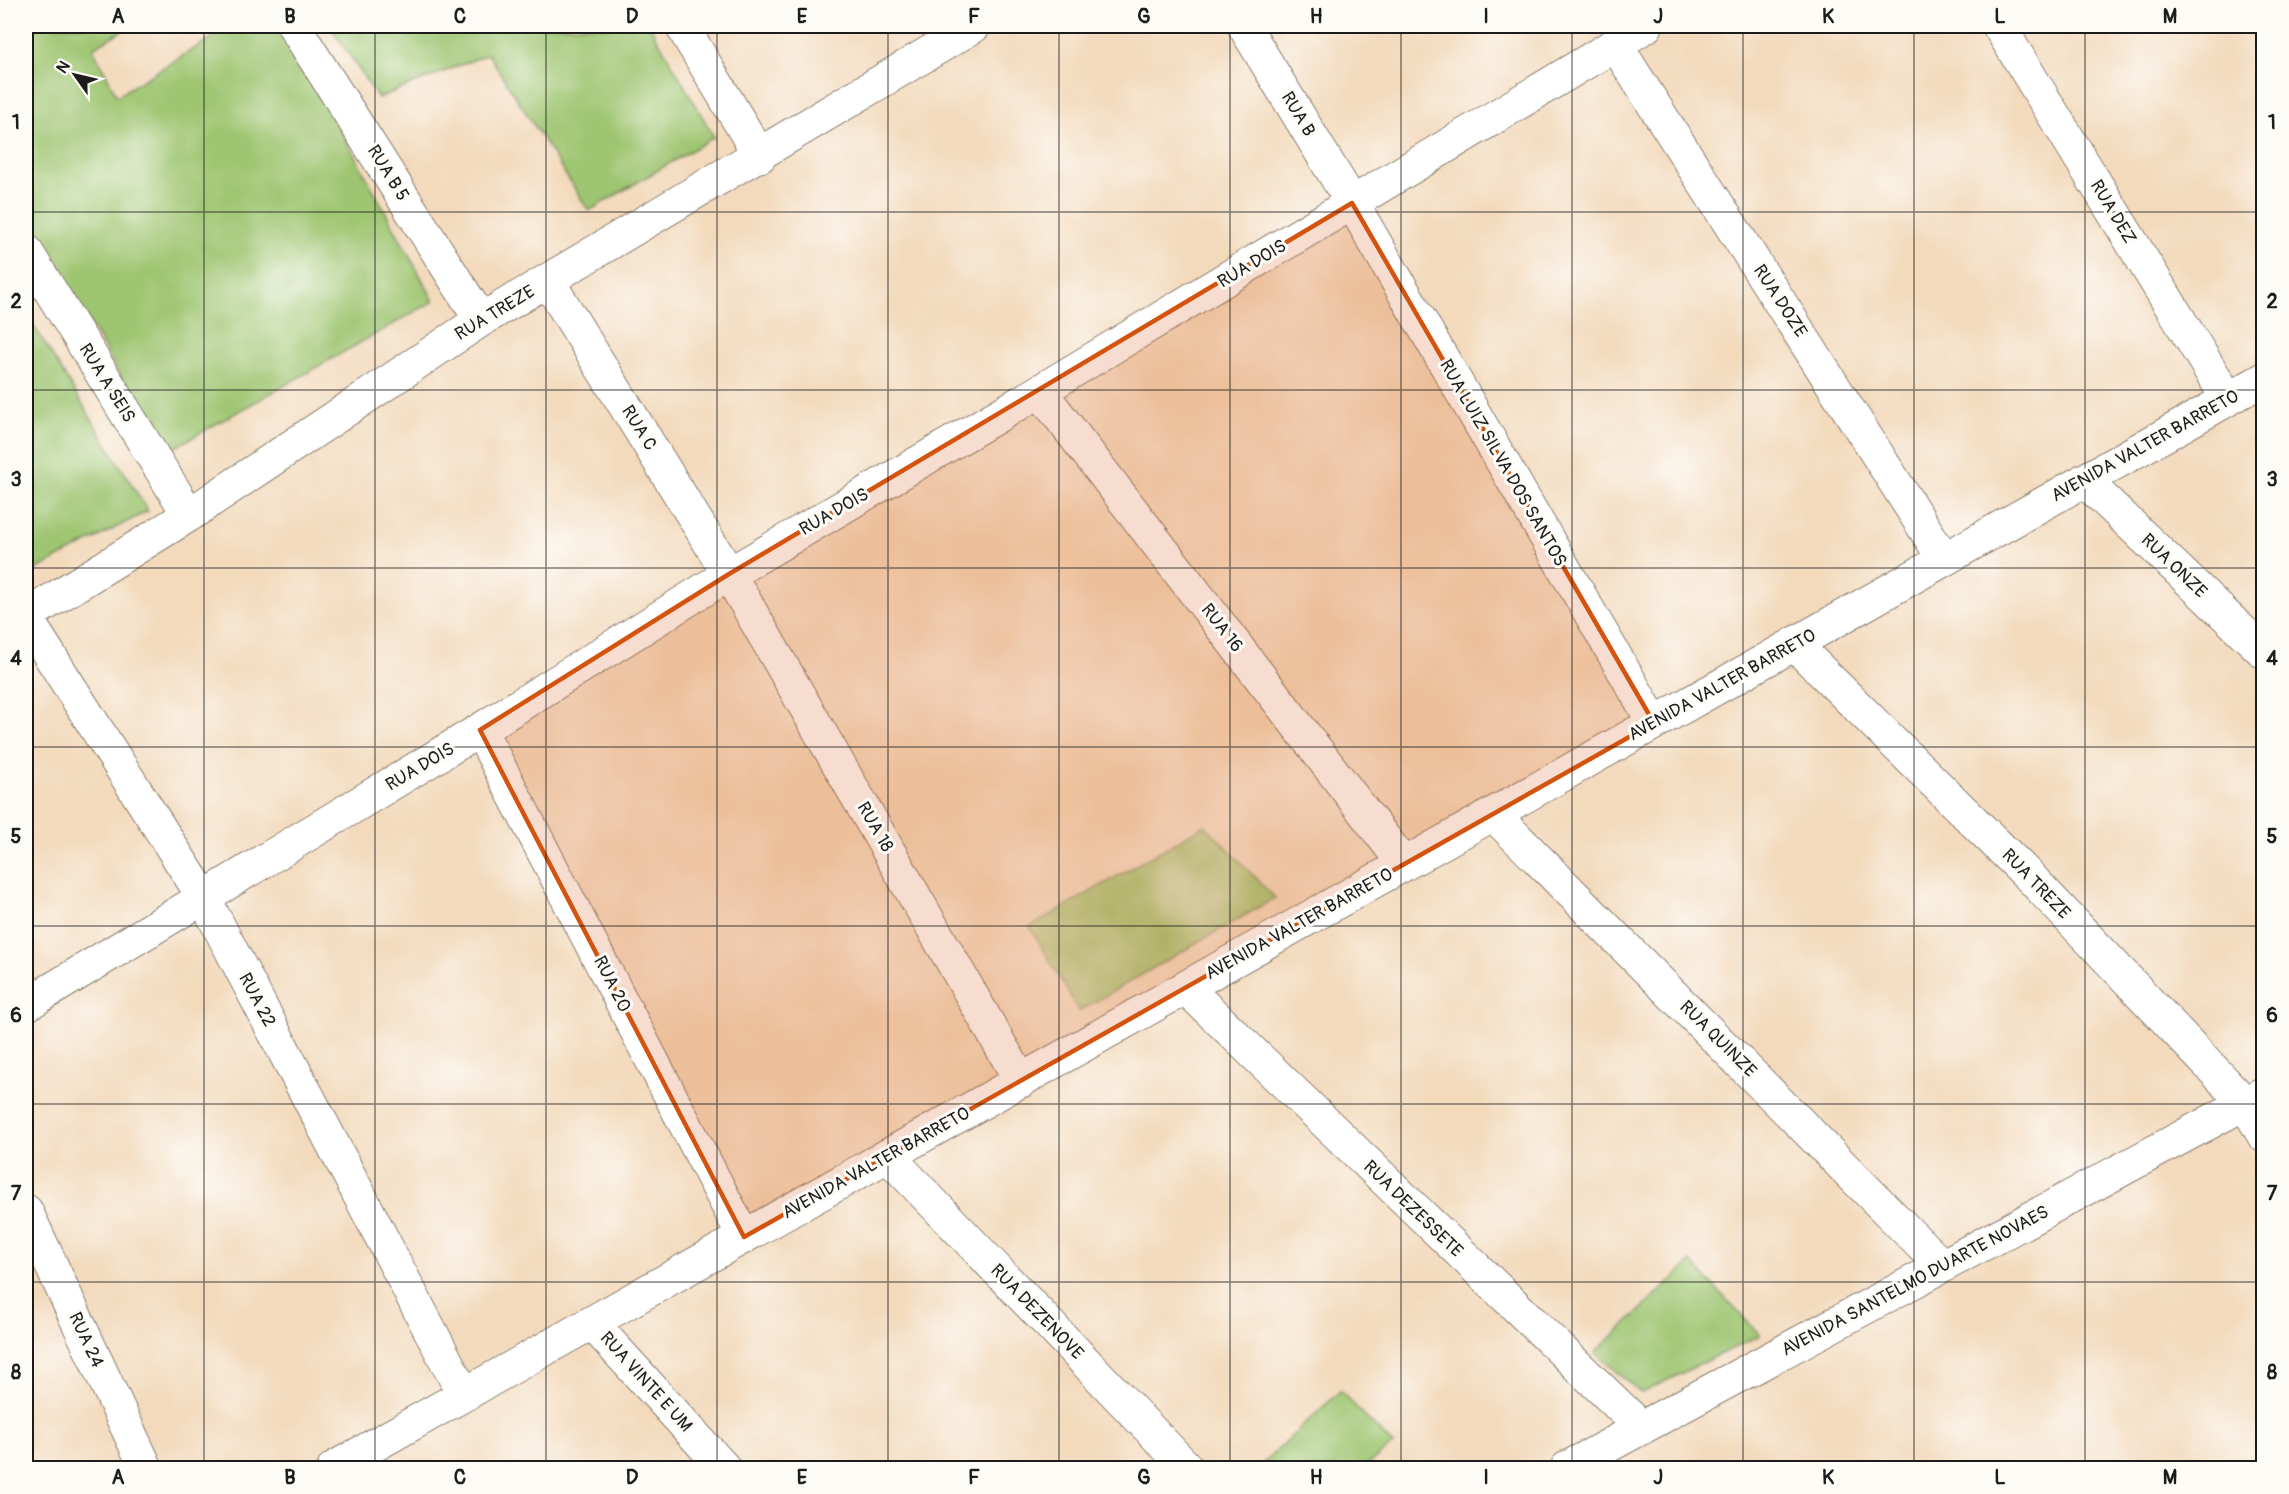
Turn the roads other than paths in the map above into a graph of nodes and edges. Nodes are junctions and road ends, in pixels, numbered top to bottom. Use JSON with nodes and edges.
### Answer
{"nodes":[{"id":1,"x":294,"y":26,"type":"edge"},
{"id":2,"x":682,"y":26,"type":"edge"},
{"id":3,"x":974,"y":26,"type":"edge"},
{"id":4,"x":1244,"y":26,"type":"edge"},
{"id":5,"x":1646,"y":26,"type":"edge"},
{"id":6,"x":1999,"y":26,"type":"edge"},
{"id":7,"x":1616,"y":44,"type":"junction"},
{"id":8,"x":760,"y":156,"type":"junction"},
{"id":9,"x":1352,"y":203,"type":"junction"},
{"id":10,"x":26,"y":251,"type":"edge"},
{"id":11,"x":548,"y":281,"type":"junction"},
{"id":12,"x":482,"y":320,"type":"junction"},
{"id":13,"x":2264,"y":379,"type":"edge"},
{"id":14,"x":1040,"y":391,"type":"junction"},
{"id":15,"x":2228,"y":399,"type":"junction"},
{"id":16,"x":2084,"y":480,"type":"junction"},
{"id":17,"x":189,"y":515,"type":"junction"},
{"id":18,"x":1944,"y":559,"type":"junction"},
{"id":19,"x":729,"y":574,"type":"junction"},
{"id":20,"x":26,"y":617,"type":"edge"},
{"id":21,"x":1794,"y":644,"type":"junction"},
{"id":22,"x":2264,"y":652,"type":"edge"},
{"id":23,"x":1654,"y":723,"type":"junction"},
{"id":24,"x":480,"y":730,"type":"junction"},
{"id":25,"x":1493,"y":814,"type":"junction"},
{"id":26,"x":1404,"y":864,"type":"junction"},
{"id":27,"x":204,"y":898,"type":"junction"},
{"id":28,"x":1186,"y":988,"type":"junction"},
{"id":29,"x":26,"y":1005,"type":"edge"},
{"id":30,"x":1021,"y":1081,"type":"junction"},
{"id":31,"x":2254,"y":1098,"type":"edge"},
{"id":32,"x":2264,"y":1136,"type":"edge"},
{"id":33,"x":888,"y":1156,"type":"junction"},
{"id":34,"x":26,"y":1211,"type":"edge"},
{"id":35,"x":744,"y":1237,"type":"junction"},
{"id":36,"x":1942,"y":1266,"type":"junction"},
{"id":37,"x":592,"y":1323,"type":"junction"},
{"id":38,"x":464,"y":1395,"type":"junction"},
{"id":39,"x":1642,"y":1428,"type":"junction"},
{"id":40,"x":146,"y":1468,"type":"edge"},
{"id":41,"x":334,"y":1468,"type":"edge"},
{"id":42,"x":724,"y":1468,"type":"edge"},
{"id":43,"x":1187,"y":1468,"type":"edge"},
{"id":44,"x":1567,"y":1468,"type":"edge"}],
"edges":[{"from":1,"to":12,"type":"street","name":"RUA B 5"},
{"from":2,"to":8,"type":"street"},
{"from":3,"to":8,"type":"street","name":"RUA TREZE"},
{"from":4,"to":9,"type":"street","name":"RUA B"},
{"from":5,"to":7,"type":"street","name":"RUA DOIS"},
{"from":6,"to":15,"type":"street","name":"RUA DEZ"},
{"from":7,"to":9,"type":"street","name":"RUA DOIS"},
{"from":7,"to":18,"type":"street","name":"RUA DOZE"},
{"from":8,"to":11,"type":"street","name":"RUA TREZE"},
{"from":9,"to":14,"type":"street","name":"RUA DOIS"},
{"from":9,"to":23,"type":"street","name":"RUA LUIZ SILVA DOS SANTOS"},
{"from":10,"to":17,"type":"street","name":"RUA A SEIS"},
{"from":11,"to":12,"type":"street","name":"RUA TREZE"},
{"from":11,"to":19,"type":"street","name":"RUA C"},
{"from":12,"to":17,"type":"street","name":"RUA TREZE"},
{"from":13,"to":15,"type":"street","name":"AVENIDA VALTER BARRETO"},
{"from":14,"to":19,"type":"street","name":"RUA DOIS"},
{"from":14,"to":26,"type":"street","name":"RUA 16"},
{"from":15,"to":16,"type":"street","name":"AVENIDA VALTER BARRETO"},
{"from":16,"to":18,"type":"street","name":"AVENIDA VALTER BARRETO"},
{"from":16,"to":22,"type":"street","name":"RUA ONZE"},
{"from":17,"to":20,"type":"street","name":"RUA TREZE"},
{"from":18,"to":21,"type":"street","name":"AVENIDA VALTER BARRETO"},
{"from":19,"to":24,"type":"street","name":"RUA DOIS"},
{"from":19,"to":30,"type":"street","name":"RUA 18"},
{"from":20,"to":27,"type":"street","name":"RUA 22"},
{"from":21,"to":23,"type":"street","name":"AVENIDA VALTER BARRETO"},
{"from":21,"to":31,"type":"street","name":"RUA TREZE"},
{"from":23,"to":25,"type":"street","name":"AVENIDA VALTER BARRETO"},
{"from":24,"to":27,"type":"street","name":"RUA DOIS"},
{"from":24,"to":35,"type":"street","name":"RUA 20"},
{"from":25,"to":26,"type":"street","name":"AVENIDA VALTER BARRETO"},
{"from":25,"to":36,"type":"street","name":"RUA QUINZE"},
{"from":26,"to":28,"type":"street","name":"AVENIDA VALTER BARRETO"},
{"from":27,"to":29,"type":"street","name":"RUA DOIS"},
{"from":27,"to":38,"type":"street","name":"RUA 22"},
{"from":28,"to":30,"type":"street","name":"AVENIDA VALTER BARRETO"},
{"from":28,"to":39,"type":"street","name":"RUA DEZESSETE"},
{"from":30,"to":33,"type":"street","name":"AVENIDA VALTER BARRETO"},
{"from":31,"to":32,"type":"street","name":"RUA TREZE"},
{"from":31,"to":36,"type":"street","name":"AVENIDA SANTELMO DUARTE NOVAES"},
{"from":33,"to":35,"type":"street","name":"AVENIDA VALTER BARRETO"},
{"from":33,"to":43,"type":"street","name":"RUA DEZENOVE"},
{"from":34,"to":40,"type":"street","name":"RUA 24"},
{"from":35,"to":37,"type":"street","name":"AVENIDA VALTER BARRETO"},
{"from":36,"to":39,"type":"street","name":"AVENIDA SANTELMO DUARTE NOVAES"},
{"from":37,"to":38,"type":"street","name":"AVENIDA VALTER BARRETO"},
{"from":37,"to":42,"type":"street","name":"RUA VINTE E UM"},
{"from":38,"to":41,"type":"street","name":"AVENIDA VALTER BARRETO"},
{"from":39,"to":44,"type":"street","name":"AVENIDA SANTELMO DUARTE NOVAES"}]}
